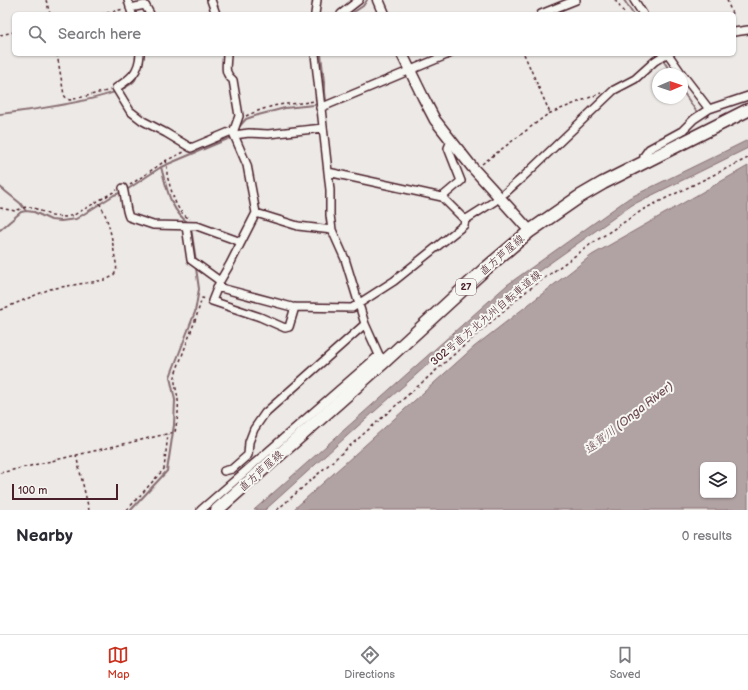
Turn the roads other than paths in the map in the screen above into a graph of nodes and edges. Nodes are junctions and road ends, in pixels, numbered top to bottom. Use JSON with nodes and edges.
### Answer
{"nodes":[{"id":1,"x":128,"y":0,"type":"edge"},
{"id":2,"x":211,"y":0,"type":"edge"},
{"id":3,"x":317,"y":0,"type":"edge"},
{"id":4,"x":359,"y":0,"type":"edge"},
{"id":5,"x":378,"y":0,"type":"edge"},
{"id":6,"x":576,"y":0,"type":"edge"},
{"id":7,"x":634,"y":0,"type":"edge"},
{"id":8,"x":131,"y":11,"type":"edge"},
{"id":9,"x":149,"y":12,"type":"edge"},
{"id":10,"x":215,"y":12,"type":"edge"},
{"id":11,"x":315,"y":12,"type":"edge"},
{"id":12,"x":344,"y":12,"type":"edge"},
{"id":13,"x":383,"y":12,"type":"edge"},
{"id":14,"x":546,"y":12,"type":"edge"},
{"id":15,"x":642,"y":12,"type":"edge"},
{"id":16,"x":748,"y":30,"type":"edge"},
{"id":17,"x":736,"y":32,"type":"edge"},
{"id":18,"x":140,"y":56,"type":"edge"},
{"id":19,"x":227,"y":56,"type":"edge"},
{"id":20,"x":315,"y":56,"type":"edge"},
{"id":21,"x":403,"y":56,"type":"edge"},
{"id":22,"x":444,"y":56,"type":"edge"},
{"id":23,"x":664,"y":56,"type":"edge"},
{"id":24,"x":668,"y":56,"type":"edge"},
{"id":25,"x":678,"y":68,"type":"edge"},
{"id":26,"x":409,"y":70,"type":"junction"},
{"id":27,"x":688,"y":82,"type":"edge"},
{"id":28,"x":748,"y":96,"type":"edge"},
{"id":29,"x":320,"y":104,"type":"junction"},
{"id":30,"x":709,"y":109,"type":"junction"},
{"id":31,"x":748,"y":110,"type":"edge"},
{"id":32,"x":323,"y":128,"type":"junction"},
{"id":33,"x":234,"y":133,"type":"junction"},
{"id":34,"x":451,"y":141,"type":"junction"},
{"id":35,"x":644,"y":162,"type":"junction"},
{"id":36,"x":328,"y":172,"type":"junction"},
{"id":37,"x":123,"y":188,"type":"road end"},
{"id":38,"x":505,"y":193,"type":"dead end"},
{"id":39,"x":442,"y":197,"type":"junction"},
{"id":40,"x":495,"y":201,"type":"dead end"},
{"id":41,"x":256,"y":213,"type":"junction"},
{"id":42,"x":465,"y":220,"type":"junction"},
{"id":43,"x":190,"y":226,"type":"junction"},
{"id":44,"x":332,"y":230,"type":"junction"},
{"id":45,"x":530,"y":231,"type":"junction"},
{"id":46,"x":241,"y":242,"type":"junction"},
{"id":47,"x":218,"y":284,"type":"junction"},
{"id":48,"x":359,"y":304,"type":"junction"},
{"id":49,"x":295,"y":307,"type":"junction"},
{"id":50,"x":365,"y":324,"type":"junction"},
{"id":51,"x":382,"y":358,"type":"junction"},
{"id":52,"x":248,"y":455,"type":"junction"},
{"id":53,"x":250,"y":467,"type":"junction"},
{"id":54,"x":224,"y":471,"type":"dead end"},
{"id":55,"x":201,"y":510,"type":"edge"},
{"id":56,"x":217,"y":510,"type":"edge"}],
"edges":[{"from":1,"to":8,"type":"street"},
{"from":2,"to":10,"type":"street"},
{"from":3,"to":11,"type":"street"},
{"from":4,"to":12,"type":"street"},
{"from":5,"to":13,"type":"street"},
{"from":6,"to":14,"type":"street"},
{"from":7,"to":15,"type":"street"},
{"from":8,"to":9,"type":"street"},
{"from":16,"to":17,"type":"street"},
{"from":18,"to":33,"type":"street"},
{"from":19,"to":33,"type":"street"},
{"from":20,"to":29,"type":"street"},
{"from":21,"to":26,"type":"street"},
{"from":22,"to":26,"type":"street"},
{"from":23,"to":38,"type":"street"},
{"from":24,"to":25,"type":"street"},
{"from":26,"to":29,"type":"street"},
{"from":26,"to":34,"type":"street"},
{"from":27,"to":30,"type":"street"},
{"from":28,"to":30,"type":"street"},
{"from":29,"to":32,"type":"street"},
{"from":30,"to":35,"type":"street"},
{"from":31,"to":35,"type":"main road","name":"直方芦屋線","number":"27"},
{"from":32,"to":33,"type":"street"},
{"from":32,"to":36,"type":"street"},
{"from":33,"to":41,"type":"street"},
{"from":34,"to":39,"type":"street"},
{"from":34,"to":45,"type":"street"},
{"from":35,"to":45,"type":"main road","name":"直方芦屋線","number":"27"},
{"from":36,"to":39,"type":"street"},
{"from":36,"to":44,"type":"street"},
{"from":37,"to":43,"type":"street"},
{"from":39,"to":42,"type":"street"},
{"from":40,"to":42,"type":"street"},
{"from":41,"to":44,"type":"street"},
{"from":41,"to":46,"type":"street"},
{"from":42,"to":48,"type":"street"},
{"from":43,"to":46,"type":"street"},
{"from":43,"to":47,"type":"street"},
{"from":44,"to":48,"type":"street"},
{"from":45,"to":51,"type":"main road","name":"直方芦屋線","number":"27"},
{"from":46,"to":47,"type":"street"},
{"from":47,"to":49,"type":"street"},
{"from":47,"to":49,"type":"street"},
{"from":48,"to":49,"type":"street"},
{"from":48,"to":50,"type":"street"},
{"from":50,"to":51,"type":"street"},
{"from":50,"to":52,"type":"street"},
{"from":51,"to":53,"type":"street"},
{"from":51,"to":56,"type":"main road","name":"直方芦屋線","number":"27"},
{"from":52,"to":53,"type":"street"},
{"from":52,"to":54,"type":"street"},
{"from":53,"to":55,"type":"street"}]}
